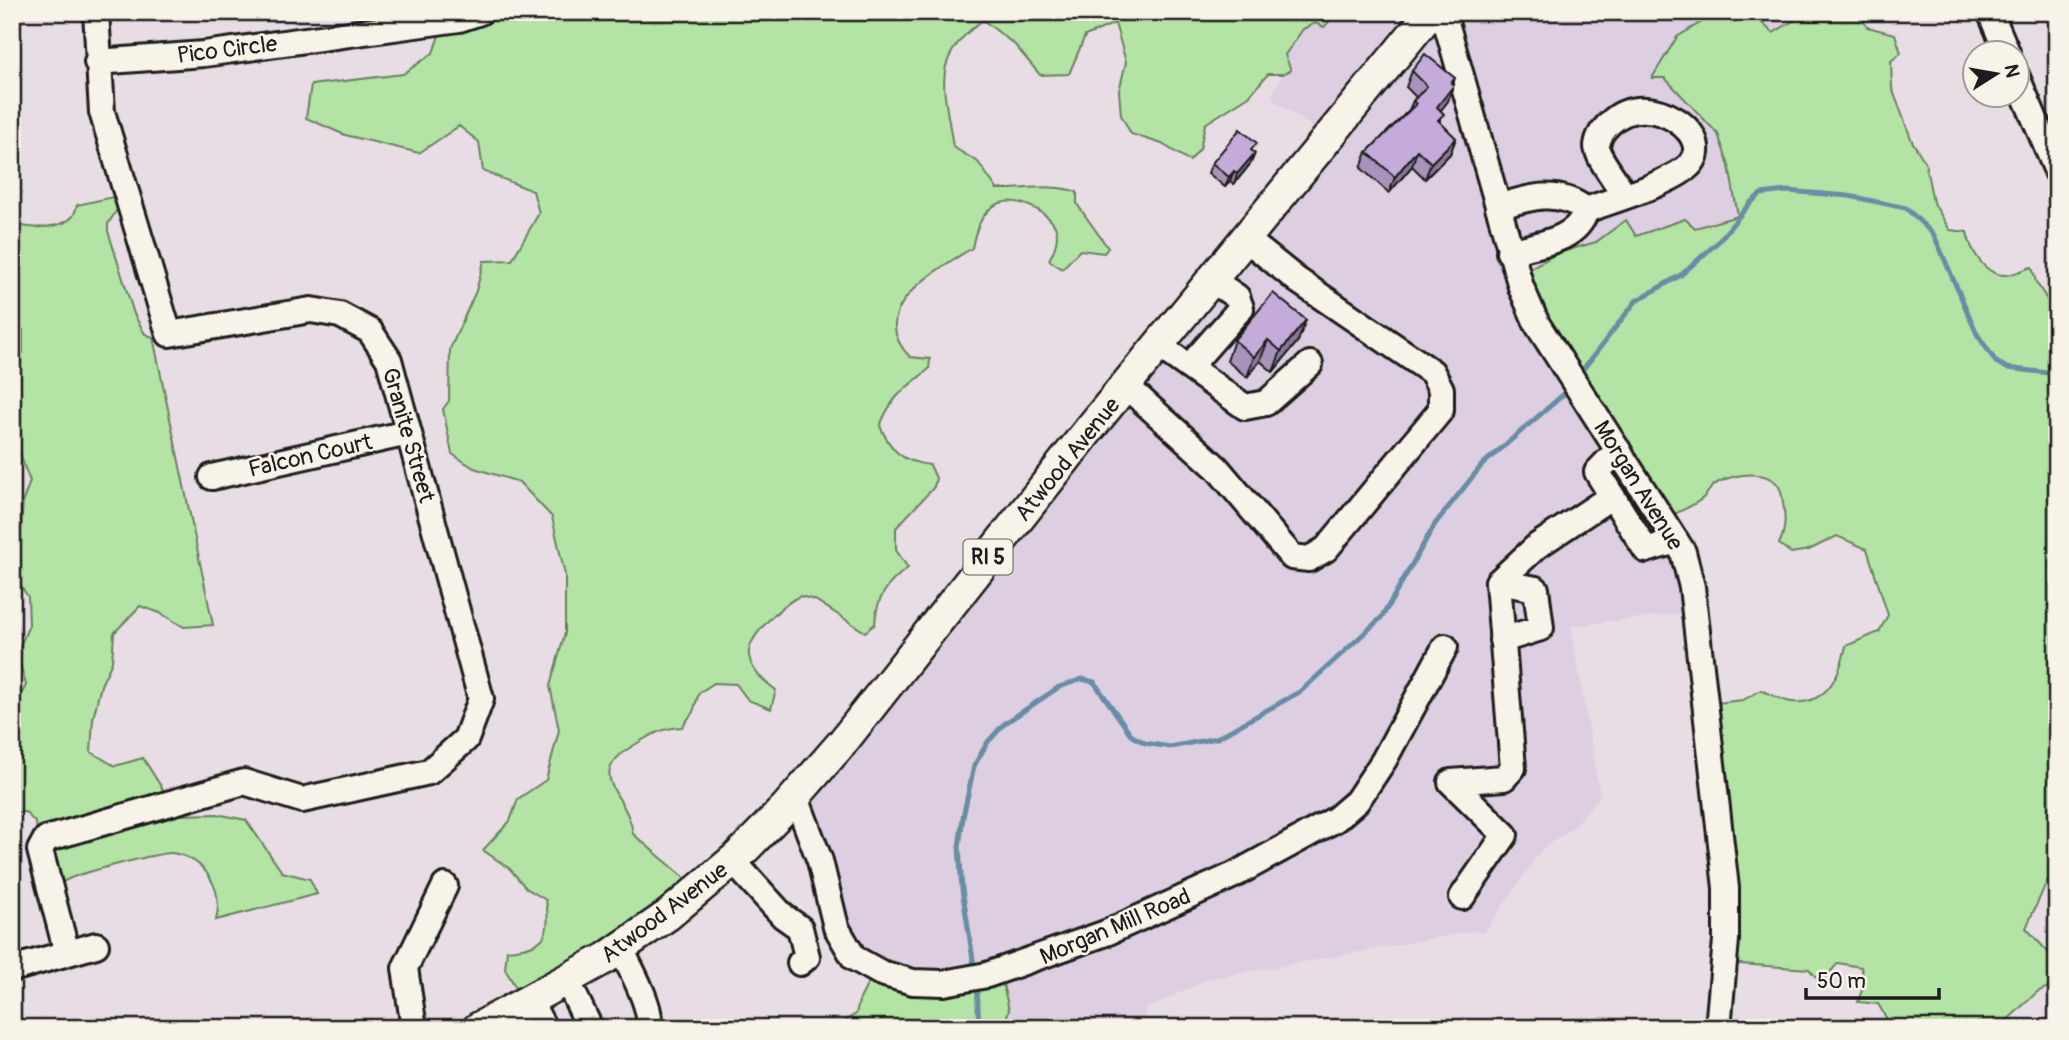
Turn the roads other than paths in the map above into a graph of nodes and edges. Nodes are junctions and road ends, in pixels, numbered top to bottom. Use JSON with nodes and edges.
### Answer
{"nodes":[{"id":1,"x":96,"y":12,"type":"edge"},
{"id":2,"x":480,"y":12,"type":"edge"},
{"id":3,"x":1432,"y":12,"type":"edge"},
{"id":4,"x":1443,"y":12,"type":"edge"},
{"id":5,"x":1990,"y":12,"type":"edge"},
{"id":6,"x":2001,"y":38,"type":"edge"},
{"id":7,"x":97,"y":62,"type":"junction"},
{"id":8,"x":2030,"y":107,"type":"edge"},
{"id":9,"x":2057,"y":172,"type":"edge"},
{"id":10,"x":1625,"y":196,"type":"dead end"},
{"id":11,"x":1498,"y":207,"type":"junction"},
{"id":12,"x":1586,"y":210,"type":"junction"},
{"id":13,"x":1246,"y":239,"type":"junction"},
{"id":14,"x":1509,"y":252,"type":"junction"},
{"id":15,"x":1212,"y":280,"type":"junction"},
{"id":16,"x":1158,"y":345,"type":"junction"},
{"id":17,"x":1310,"y":364,"type":"dead end"},
{"id":18,"x":1189,"y":367,"type":"junction"},
{"id":19,"x":1125,"y":386,"type":"junction"},
{"id":20,"x":408,"y":433,"type":"junction"},
{"id":21,"x":1618,"y":450,"type":"junction"},
{"id":22,"x":212,"y":477,"type":"dead end"},
{"id":23,"x":1612,"y":496,"type":"junction"},
{"id":24,"x":1676,"y":541,"type":"junction"},
{"id":25,"x":1498,"y":582,"type":"junction"},
{"id":26,"x":1503,"y":640,"type":"junction"},
{"id":27,"x":1445,"y":647,"type":"dead end"},
{"id":28,"x":795,"y":795,"type":"junction"},
{"id":29,"x":733,"y":861,"type":"junction"},
{"id":30,"x":445,"y":886,"type":"dead end"},
{"id":31,"x":1462,"y":897,"type":"dead end"},
{"id":32,"x":96,"y":945,"type":"dead end"},
{"id":33,"x":620,"y":948,"type":"junction"},
{"id":34,"x":67,"y":953,"type":"junction"},
{"id":35,"x":800,"y":963,"type":"dead end"},
{"id":36,"x":12,"y":969,"type":"edge"},
{"id":37,"x":567,"y":980,"type":"junction"},
{"id":38,"x":529,"y":1000,"type":"junction"},
{"id":39,"x":414,"y":1028,"type":"edge"},
{"id":40,"x":478,"y":1028,"type":"edge"},
{"id":41,"x":544,"y":1028,"type":"edge"},
{"id":42,"x":590,"y":1028,"type":"edge"},
{"id":43,"x":647,"y":1028,"type":"edge"},
{"id":44,"x":1718,"y":1028,"type":"edge"}],
"edges":[{"from":1,"to":7,"type":"street","name":"Granite Street"},
{"from":2,"to":7,"type":"street","name":"Pico Circle"},
{"from":3,"to":13,"type":"main road","name":"Atwood Avenue","number":"RI 5"},
{"from":4,"to":11,"type":"street","name":"Morgan Avenue"},
{"from":5,"to":6,"type":"street"},
{"from":7,"to":20,"type":"street","name":"Granite Street"},
{"from":8,"to":9,"type":"street"},
{"from":10,"to":12,"type":"street"},
{"from":11,"to":12,"type":"street"},
{"from":11,"to":14,"type":"street","name":"Morgan Avenue"},
{"from":12,"to":14,"type":"street"},
{"from":13,"to":15,"type":"main road","name":"Atwood Avenue","number":"RI 5"},
{"from":13,"to":19,"type":"street"},
{"from":14,"to":21,"type":"street","name":"Morgan Avenue"},
{"from":15,"to":16,"type":"main road","name":"Atwood Avenue","number":"RI 5"},
{"from":15,"to":18,"type":"street"},
{"from":16,"to":18,"type":"street"},
{"from":16,"to":19,"type":"main road","name":"Atwood Avenue","number":"RI 5"},
{"from":17,"to":18,"type":"street"},
{"from":19,"to":28,"type":"main road","name":"Atwood Avenue","number":"RI 5"},
{"from":20,"to":22,"type":"street","name":"Falcon Court"},
{"from":20,"to":34,"type":"street","name":"Granite Street"},
{"from":21,"to":23,"type":"street"},
{"from":21,"to":24,"type":"street","name":"Morgan Avenue"},
{"from":23,"to":24,"type":"street"},
{"from":23,"to":25,"type":"street"},
{"from":24,"to":44,"type":"street","name":"Morgan Avenue"},
{"from":25,"to":26,"type":"street"},
{"from":25,"to":26,"type":"street"},
{"from":26,"to":31,"type":"street"},
{"from":27,"to":28,"type":"street","name":"Morgan Mill Road"},
{"from":28,"to":29,"type":"main road","name":"Atwood Avenue","number":"RI 5"},
{"from":29,"to":33,"type":"main road","name":"Atwood Avenue","number":"RI 5"},
{"from":29,"to":35,"type":"street"},
{"from":30,"to":39,"type":"street"},
{"from":32,"to":34,"type":"street"},
{"from":33,"to":37,"type":"main road","name":"Atwood Avenue","number":"RI 5"},
{"from":33,"to":43,"type":"street"},
{"from":34,"to":36,"type":"street"},
{"from":37,"to":38,"type":"main road","name":"Atwood Avenue","number":"RI 5"},
{"from":37,"to":42,"type":"street"},
{"from":38,"to":40,"type":"main road","name":"Atwood Avenue","number":"RI 5"},
{"from":38,"to":41,"type":"street"}]}
